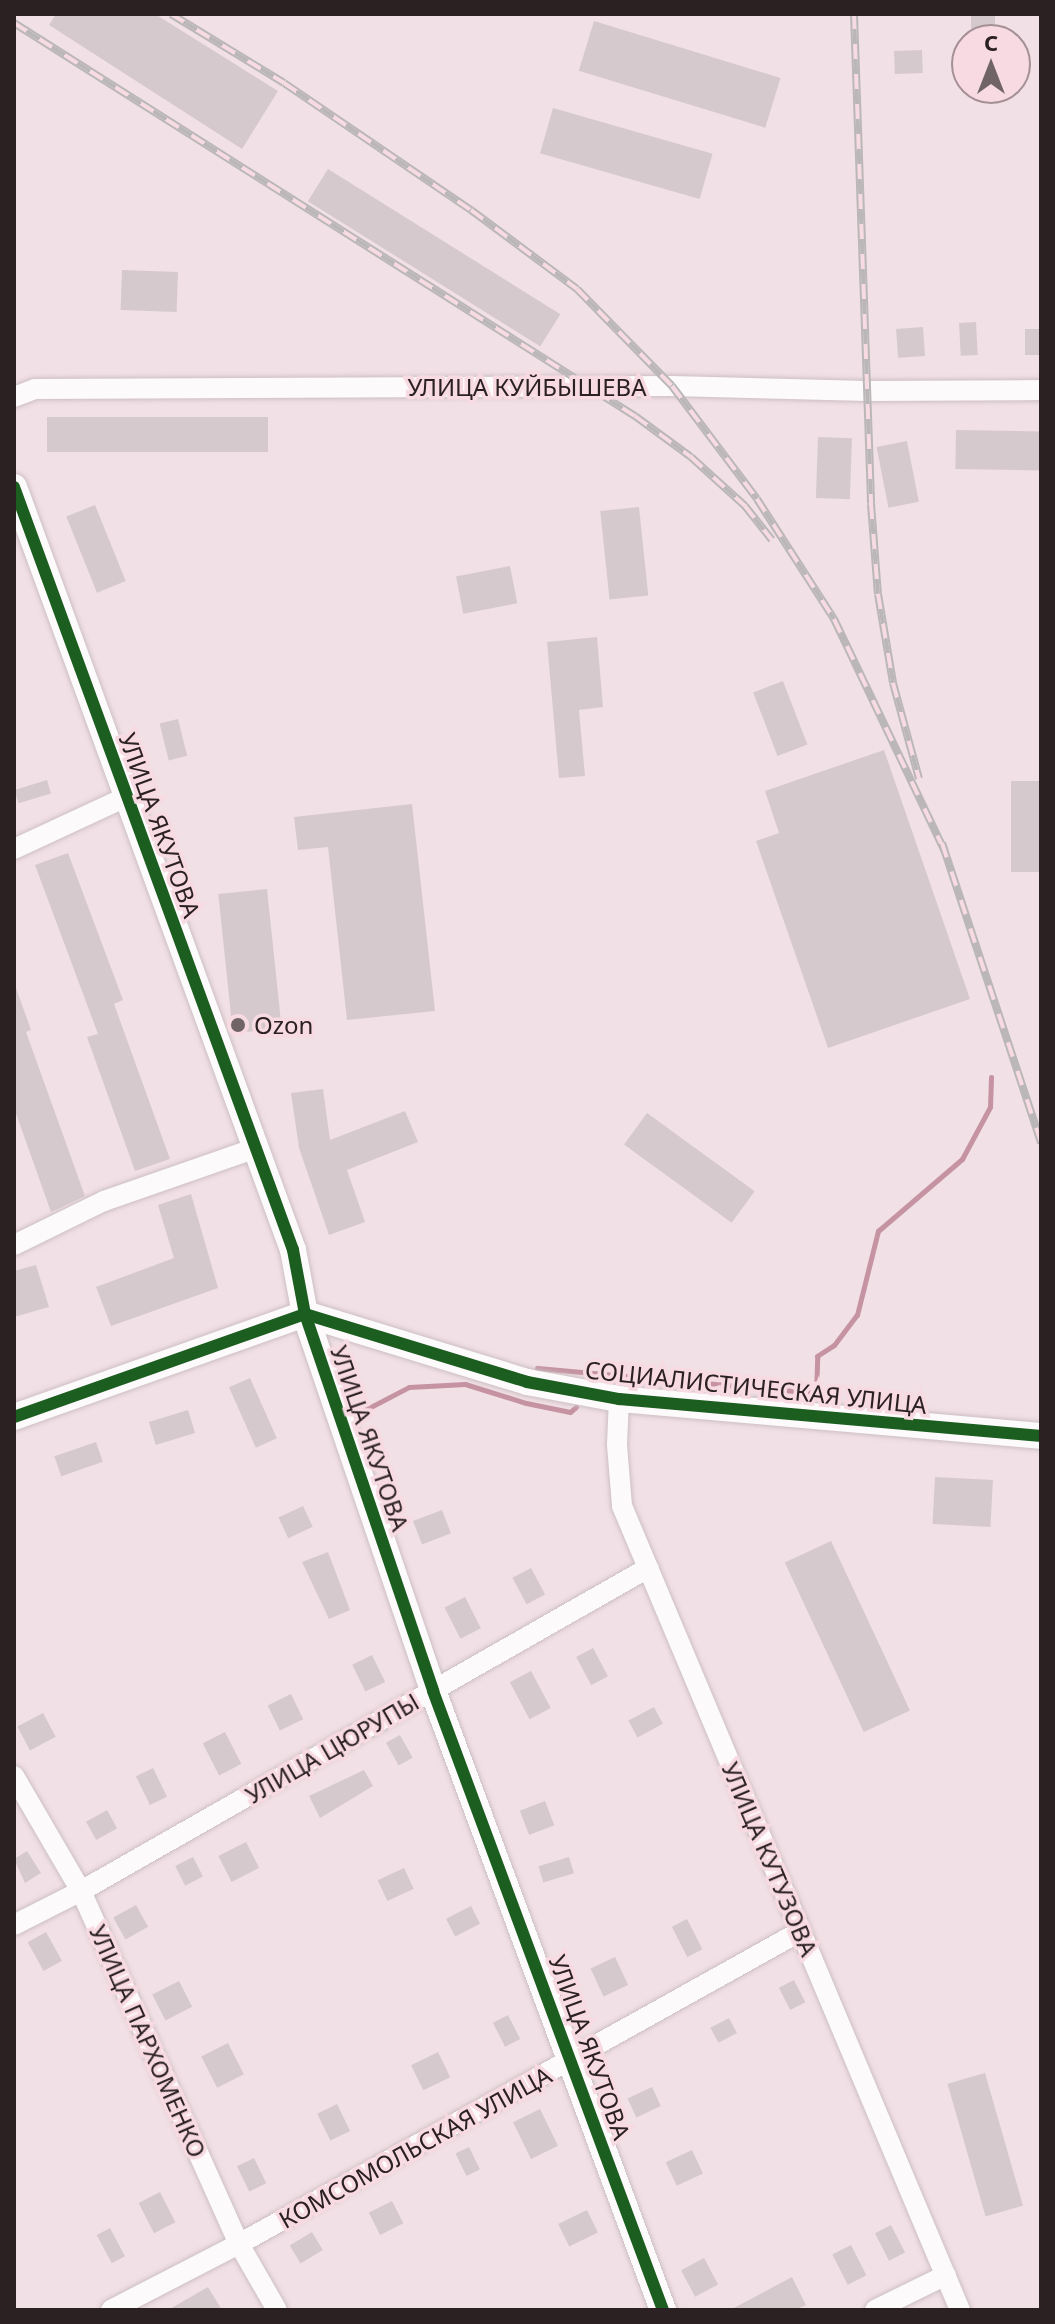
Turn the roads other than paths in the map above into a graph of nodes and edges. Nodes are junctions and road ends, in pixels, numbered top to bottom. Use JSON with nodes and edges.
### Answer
{"nodes":[{"id":1,"x":1041,"y":390,"type":"edge"},
{"id":2,"x":14,"y":397,"type":"edge"},
{"id":3,"x":14,"y":487,"type":"edge"},
{"id":4,"x":20,"y":522,"type":"edge"},
{"id":5,"x":126,"y":797,"type":"junction"},
{"id":6,"x":14,"y":849,"type":"edge"},
{"id":7,"x":253,"y":1149,"type":"junction"},
{"id":8,"x":14,"y":1245,"type":"edge"},
{"id":9,"x":305,"y":1314,"type":"junction"},
{"id":10,"x":619,"y":1399,"type":"junction"},
{"id":11,"x":14,"y":1417,"type":"edge"},
{"id":12,"x":1041,"y":1436,"type":"edge"},
{"id":13,"x":648,"y":1568,"type":"junction"},
{"id":14,"x":433,"y":1691,"type":"junction"},
{"id":15,"x":14,"y":1776,"type":"edge"},
{"id":16,"x":81,"y":1891,"type":"junction"},
{"id":17,"x":14,"y":1925,"type":"edge"},
{"id":18,"x":801,"y":1931,"type":"junction"},
{"id":19,"x":572,"y":2059,"type":"junction"},
{"id":20,"x":239,"y":2244,"type":"junction"},
{"id":21,"x":946,"y":2275,"type":"junction"},
{"id":22,"x":111,"y":2310,"type":"edge"},
{"id":23,"x":277,"y":2310,"type":"edge"},
{"id":24,"x":663,"y":2310,"type":"edge"},
{"id":25,"x":875,"y":2310,"type":"edge"},
{"id":26,"x":960,"y":2310,"type":"edge"}],
"edges":[{"from":1,"to":2,"type":"street","name":"УЛИЦА КУЙБЫШЕВА"},
{"from":3,"to":4,"type":"street","name":"УЛИЦА ЯКУТОВА"},
{"from":4,"to":5,"type":"street","name":"УЛИЦА ЯКУТОВА"},
{"from":5,"to":6,"type":"street"},
{"from":5,"to":7,"type":"street","name":"УЛИЦА ЯКУТОВА"},
{"from":7,"to":8,"type":"street"},
{"from":7,"to":9,"type":"street","name":"УЛИЦА ЯКУТОВА"},
{"from":9,"to":10,"type":"street","name":"СОЦИАЛИСТИЧЕСКАЯ УЛИЦА"},
{"from":9,"to":11,"type":"street"},
{"from":9,"to":14,"type":"street","name":"УЛИЦА ЯКУТОВА"},
{"from":10,"to":12,"type":"street","name":"СОЦИАЛИСТИЧЕСКАЯ УЛИЦА"},
{"from":10,"to":13,"type":"street","name":"УЛИЦА КУТУЗОВА"},
{"from":13,"to":14,"type":"street","name":"УЛИЦА ЦЮРУПЫ"},
{"from":13,"to":18,"type":"street","name":"УЛИЦА КУТУЗОВА"},
{"from":14,"to":16,"type":"street","name":"УЛИЦА ЦЮРУПЫ"},
{"from":14,"to":19,"type":"street","name":"УЛИЦА ЯКУТОВА"},
{"from":15,"to":16,"type":"street","name":"УЛИЦА ПАРХОМЕНКО"},
{"from":16,"to":17,"type":"street","name":"УЛИЦА ЦЮРУПЫ"},
{"from":16,"to":20,"type":"street","name":"УЛИЦА ПАРХОМЕНКО"},
{"from":18,"to":19,"type":"street","name":"КОМСОМОЛЬСКАЯ УЛИЦА"},
{"from":18,"to":21,"type":"street","name":"УЛИЦА КУТУЗОВА"},
{"from":19,"to":20,"type":"street","name":"КОМСОМОЛЬСКАЯ УЛИЦА"},
{"from":19,"to":24,"type":"street","name":"УЛИЦА ЯКУТОВА"},
{"from":20,"to":22,"type":"street","name":"КОМСОМОЛЬСКАЯ УЛИЦА"},
{"from":20,"to":23,"type":"street","name":"УЛИЦА ПАРХОМЕНКО"},
{"from":21,"to":25,"type":"street"},
{"from":21,"to":26,"type":"street","name":"УЛИЦА КУТУЗОВА"}]}
